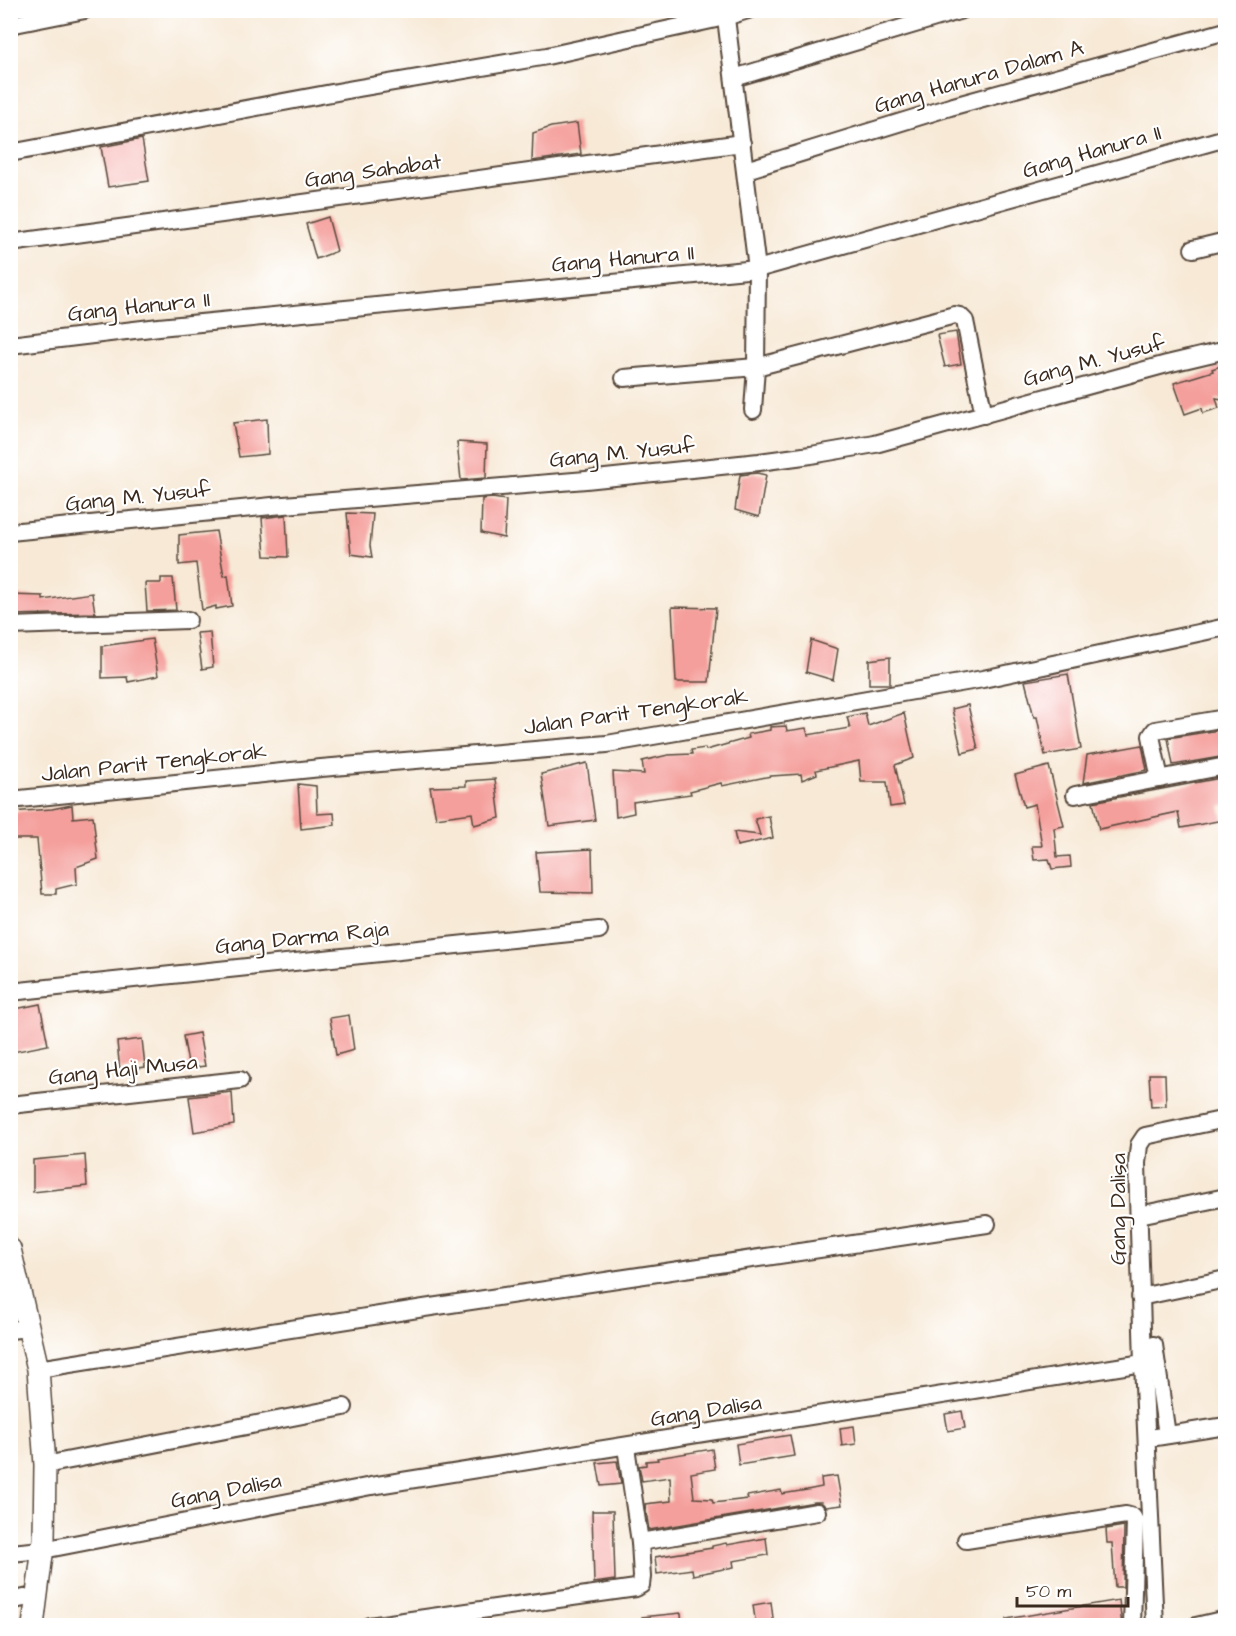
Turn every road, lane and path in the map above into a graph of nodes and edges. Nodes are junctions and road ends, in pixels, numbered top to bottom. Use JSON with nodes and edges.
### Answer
{"nodes":[{"id":1,"x":85,"y":10,"type":"edge"},
{"id":2,"x":748,"y":10,"type":"edge"},
{"id":3,"x":962,"y":10,"type":"edge"},
{"id":4,"x":725,"y":14,"type":"edge"},
{"id":5,"x":10,"y":25,"type":"edge"},
{"id":6,"x":1226,"y":31,"type":"edge"},
{"id":7,"x":734,"y":78,"type":"junction"},
{"id":8,"x":1226,"y":138,"type":"edge"},
{"id":9,"x":742,"y":143,"type":"junction"},
{"id":10,"x":10,"y":153,"type":"edge"},
{"id":11,"x":746,"y":170,"type":"junction"},
{"id":12,"x":1226,"y":241,"type":"edge"},
{"id":13,"x":10,"y":243,"type":"edge"},
{"id":14,"x":1193,"y":249,"type":"dead end"},
{"id":15,"x":757,"y":269,"type":"junction"},
{"id":16,"x":10,"y":345,"type":"edge"},
{"id":17,"x":1226,"y":350,"type":"edge"},
{"id":18,"x":756,"y":367,"type":"junction"},
{"id":19,"x":624,"y":378,"type":"dead end"},
{"id":20,"x":753,"y":410,"type":"dead end"},
{"id":21,"x":984,"y":415,"type":"junction"},
{"id":22,"x":10,"y":532,"type":"edge"},
{"id":23,"x":188,"y":620,"type":"dead end"},
{"id":24,"x":10,"y":626,"type":"edge"},
{"id":25,"x":1226,"y":627,"type":"edge"},
{"id":26,"x":1226,"y":718,"type":"edge"},
{"id":27,"x":1226,"y":766,"type":"edge"},
{"id":28,"x":1160,"y":779,"type":"junction"},
{"id":29,"x":1075,"y":795,"type":"dead end"},
{"id":30,"x":10,"y":801,"type":"edge"},
{"id":31,"x":599,"y":930,"type":"dead end"},
{"id":32,"x":10,"y":992,"type":"edge"},
{"id":33,"x":240,"y":1080,"type":"dead end"},
{"id":34,"x":10,"y":1105,"type":"edge"},
{"id":35,"x":1226,"y":1119,"type":"edge"},
{"id":36,"x":1226,"y":1197,"type":"edge"},
{"id":37,"x":1139,"y":1215,"type":"junction"},
{"id":38,"x":987,"y":1224,"type":"dead end"},
{"id":39,"x":10,"y":1249,"type":"edge"},
{"id":40,"x":1226,"y":1279,"type":"edge"},
{"id":41,"x":1140,"y":1297,"type":"junction"},
{"id":42,"x":19,"y":1329,"type":"edge"},
{"id":43,"x":1154,"y":1345,"type":"dead end"},
{"id":44,"x":1143,"y":1363,"type":"junction"},
{"id":45,"x":38,"y":1369,"type":"junction"},
{"id":46,"x":344,"y":1407,"type":"dead end"},
{"id":47,"x":1226,"y":1426,"type":"edge"},
{"id":48,"x":1167,"y":1435,"type":"junction"},
{"id":49,"x":1147,"y":1438,"type":"junction"},
{"id":50,"x":626,"y":1447,"type":"junction"},
{"id":51,"x":45,"y":1465,"type":"junction"},
{"id":52,"x":818,"y":1512,"type":"dead end"},
{"id":53,"x":966,"y":1540,"type":"dead end"},
{"id":54,"x":640,"y":1542,"type":"junction"},
{"id":55,"x":43,"y":1550,"type":"junction"},
{"id":56,"x":10,"y":1553,"type":"edge"},
{"id":57,"x":38,"y":1595,"type":"junction"},
{"id":58,"x":10,"y":1601,"type":"edge"},
{"id":59,"x":1226,"y":1619,"type":"edge"},
{"id":60,"x":33,"y":1626,"type":"edge"},
{"id":61,"x":369,"y":1626,"type":"edge"},
{"id":62,"x":1132,"y":1626,"type":"edge"},
{"id":63,"x":1155,"y":1626,"type":"edge"},
{"id":64,"x":1196,"y":1626,"type":"edge"}],
"edges":[{"from":1,"to":5,"type":"street"},
{"from":2,"to":4,"type":"street"},
{"from":3,"to":7,"type":"street"},
{"from":4,"to":7,"type":"street"},
{"from":4,"to":10,"type":"street"},
{"from":6,"to":11,"type":"street","name":"Gang Hanura Dalam A"},
{"from":7,"to":9,"type":"street"},
{"from":8,"to":15,"type":"street","name":"Gang Hanura II"},
{"from":9,"to":11,"type":"street"},
{"from":9,"to":13,"type":"street","name":"Gang Sahabat"},
{"from":11,"to":15,"type":"street"},
{"from":12,"to":14,"type":"street"},
{"from":15,"to":16,"type":"street","name":"Gang Hanura II"},
{"from":15,"to":18,"type":"street"},
{"from":17,"to":21,"type":"street","name":"Gang M. Yusuf"},
{"from":18,"to":19,"type":"street"},
{"from":18,"to":20,"type":"street"},
{"from":18,"to":21,"type":"street"},
{"from":21,"to":22,"type":"street","name":"Gang M. Yusuf"},
{"from":23,"to":24,"type":"street"},
{"from":25,"to":30,"type":"street","name":"Jalan Parit Tengkorak"},
{"from":26,"to":28,"type":"street"},
{"from":27,"to":28,"type":"street"},
{"from":28,"to":29,"type":"street"},
{"from":31,"to":32,"type":"street","name":"Gang Darma Raja"},
{"from":33,"to":34,"type":"street","name":"Gang Haji Musa"},
{"from":35,"to":37,"type":"street","name":"Gang Dalisa"},
{"from":36,"to":37,"type":"street"},
{"from":37,"to":41,"type":"street","name":"Gang Dalisa"},
{"from":38,"to":45,"type":"street"},
{"from":39,"to":42,"type":"main road"},
{"from":40,"to":41,"type":"street"},
{"from":41,"to":44,"type":"street","name":"Gang Dalisa"},
{"from":42,"to":45,"type":"main road"},
{"from":43,"to":48,"type":"street"},
{"from":44,"to":49,"type":"street"},
{"from":44,"to":50,"type":"street","name":"Gang Dalisa"},
{"from":45,"to":51,"type":"main road"},
{"from":46,"to":51,"type":"street"},
{"from":47,"to":48,"type":"street"},
{"from":48,"to":49,"type":"street"},
{"from":49,"to":63,"type":"street"},
{"from":50,"to":54,"type":"street"},
{"from":50,"to":55,"type":"street","name":"Gang Dalisa"},
{"from":51,"to":55,"type":"main road"},
{"from":52,"to":54,"type":"street"},
{"from":53,"to":62,"type":"street"},
{"from":54,"to":61,"type":"street"},
{"from":55,"to":56,"type":"street","name":"Gang Dalisa"},
{"from":55,"to":57,"type":"main road"},
{"from":57,"to":58,"type":"street"},
{"from":57,"to":60,"type":"main road"},
{"from":59,"to":64,"type":"street"}]}
